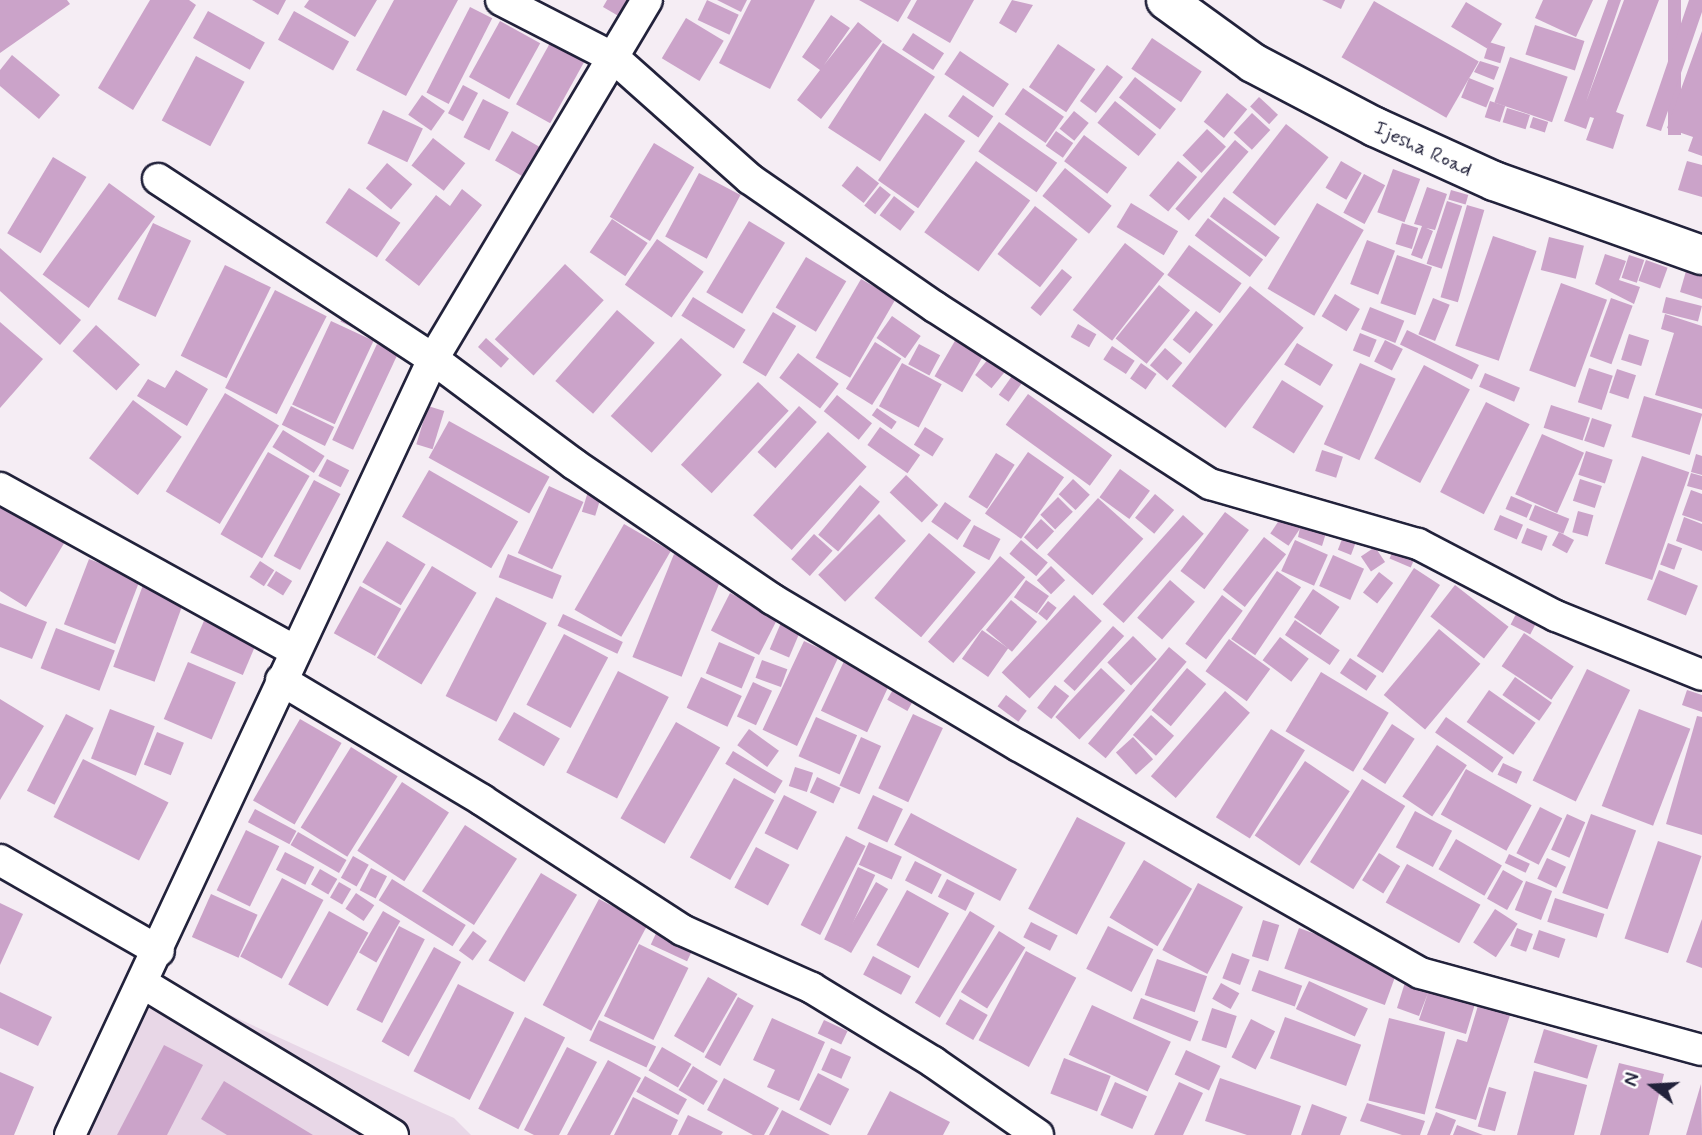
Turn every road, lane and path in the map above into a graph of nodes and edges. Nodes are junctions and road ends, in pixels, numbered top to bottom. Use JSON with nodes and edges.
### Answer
{"nodes":[{"id":1,"x":502,"y":0,"type":"edge"},
{"id":2,"x":647,"y":0,"type":"edge"},
{"id":3,"x":1166,"y":0,"type":"edge"},
{"id":4,"x":614,"y":58,"type":"junction"},
{"id":5,"x":159,"y":179,"type":"dead end"},
{"id":6,"x":1702,"y":255,"type":"edge"},
{"id":7,"x":433,"y":359,"type":"junction"},
{"id":8,"x":0,"y":488,"type":"edge"},
{"id":9,"x":294,"y":650,"type":"junction"},
{"id":10,"x":1702,"y":675,"type":"edge"},
{"id":11,"x":281,"y":680,"type":"junction"},
{"id":12,"x":0,"y":860,"type":"edge"},
{"id":13,"x":159,"y":951,"type":"junction"},
{"id":14,"x":144,"y":984,"type":"junction"},
{"id":15,"x":1702,"y":1050,"type":"edge"},
{"id":16,"x":70,"y":1135,"type":"edge"},
{"id":17,"x":393,"y":1135,"type":"edge"},
{"id":18,"x":1038,"y":1135,"type":"edge"}],
"edges":[{"from":1,"to":4,"type":"street"},
{"from":2,"to":4,"type":"street"},
{"from":3,"to":6,"type":"main road","name":"Ijesha Road"},
{"from":4,"to":7,"type":"street"},
{"from":4,"to":10,"type":"street"},
{"from":5,"to":7,"type":"street"},
{"from":7,"to":9,"type":"street"},
{"from":7,"to":15,"type":"street"},
{"from":8,"to":9,"type":"street"},
{"from":9,"to":11,"type":"street"},
{"from":11,"to":13,"type":"street"},
{"from":11,"to":18,"type":"street"},
{"from":12,"to":13,"type":"street"},
{"from":13,"to":14,"type":"street"},
{"from":14,"to":16,"type":"street"},
{"from":14,"to":17,"type":"street"}]}
